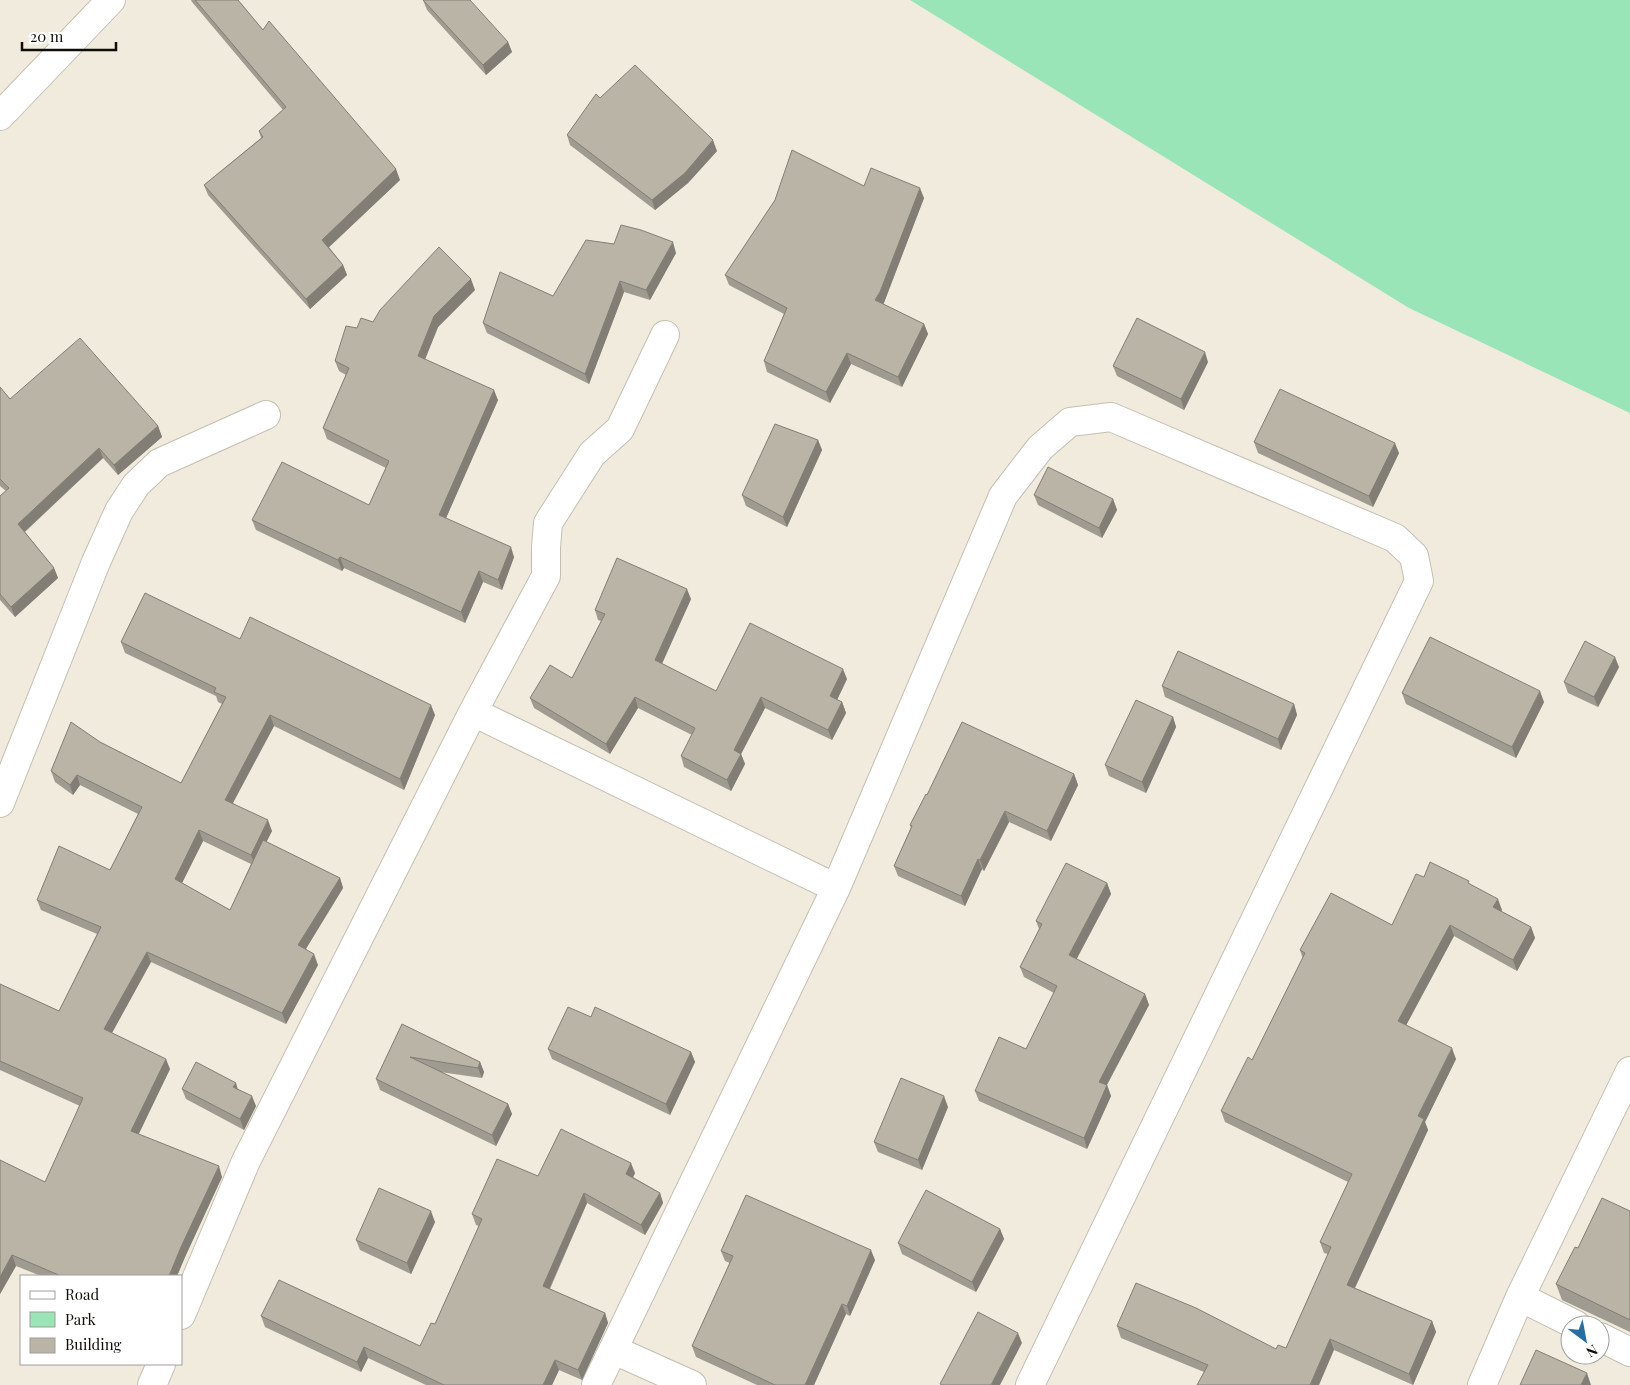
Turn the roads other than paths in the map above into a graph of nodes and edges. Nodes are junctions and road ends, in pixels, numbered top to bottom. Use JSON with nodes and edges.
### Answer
{"nodes":[{"id":1,"x":111,"y":0,"type":"edge"},
{"id":2,"x":0,"y":116,"type":"edge"},
{"id":3,"x":665,"y":335,"type":"dead end"},
{"id":4,"x":266,"y":415,"type":"dead end"},
{"id":5,"x":473,"y":712,"type":"junction"},
{"id":6,"x":0,"y":803,"type":"edge"},
{"id":7,"x":836,"y":888,"type":"junction"},
{"id":8,"x":1630,"y":1071,"type":"edge"},
{"id":9,"x":1520,"y":1297,"type":"junction"},
{"id":10,"x":182,"y":1313,"type":"edge"},
{"id":11,"x":1560,"y":1317,"type":"edge"},
{"id":12,"x":1610,"y":1342,"type":"edge"},
{"id":13,"x":614,"y":1350,"type":"junction"},
{"id":14,"x":1630,"y":1352,"type":"edge"},
{"id":15,"x":161,"y":1365,"type":"edge"},
{"id":16,"x":152,"y":1385,"type":"edge"},
{"id":17,"x":596,"y":1385,"type":"edge"},
{"id":18,"x":692,"y":1385,"type":"edge"},
{"id":19,"x":1030,"y":1385,"type":"edge"},
{"id":20,"x":1482,"y":1385,"type":"edge"}],
"edges":[{"from":1,"to":2,"type":"street"},
{"from":3,"to":5,"type":"street"},
{"from":4,"to":6,"type":"street"},
{"from":5,"to":7,"type":"street"},
{"from":5,"to":10,"type":"street"},
{"from":7,"to":13,"type":"street"},
{"from":7,"to":19,"type":"street"},
{"from":8,"to":9,"type":"street"},
{"from":9,"to":11,"type":"street"},
{"from":9,"to":20,"type":"street"},
{"from":12,"to":14,"type":"street"},
{"from":13,"to":17,"type":"street"},
{"from":13,"to":18,"type":"street"},
{"from":15,"to":16,"type":"street"}]}
